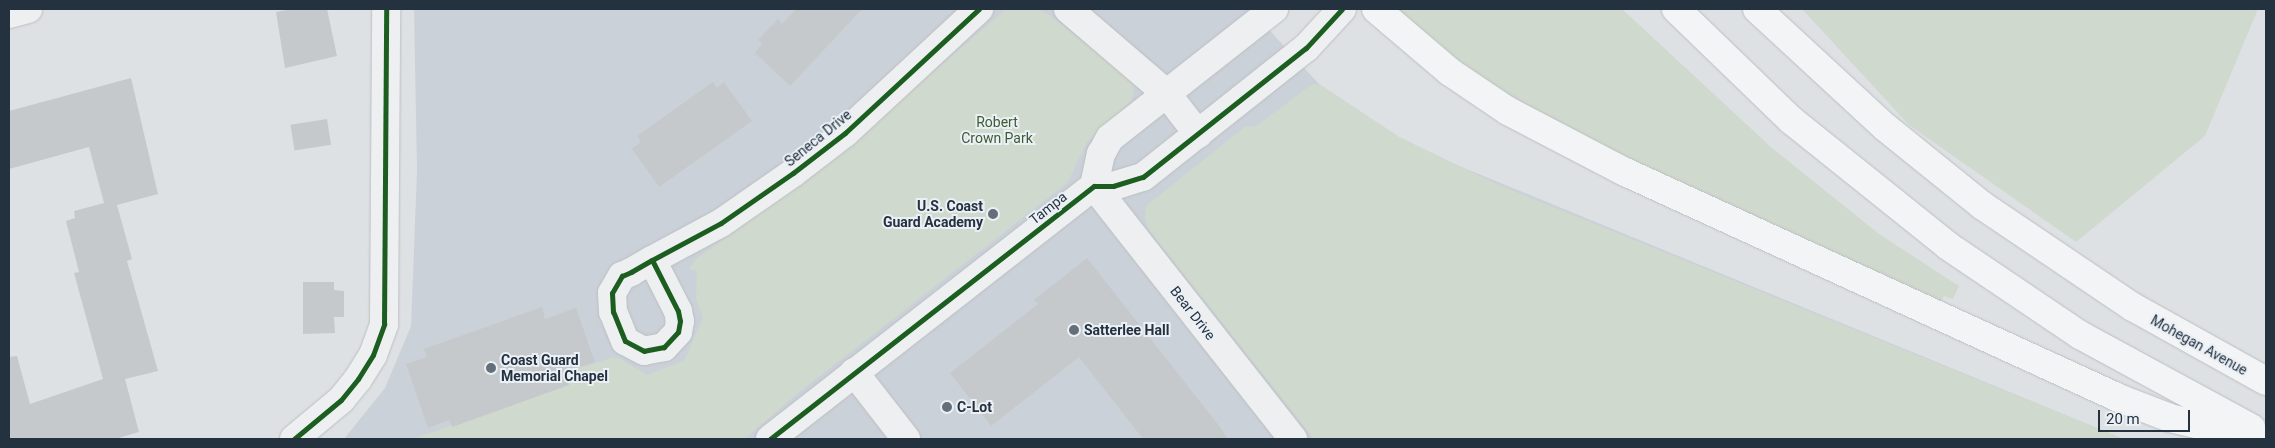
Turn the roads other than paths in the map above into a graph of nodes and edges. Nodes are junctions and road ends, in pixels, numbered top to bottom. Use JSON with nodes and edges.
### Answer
{"nodes":[{"id":1,"x":28,"y":9,"type":"edge"},
{"id":2,"x":386,"y":9,"type":"edge"},
{"id":3,"x":979,"y":9,"type":"edge"},
{"id":4,"x":1068,"y":9,"type":"edge"},
{"id":5,"x":1274,"y":9,"type":"edge"},
{"id":6,"x":1342,"y":9,"type":"edge"},
{"id":7,"x":1376,"y":9,"type":"edge"},
{"id":8,"x":1676,"y":9,"type":"edge"},
{"id":9,"x":1757,"y":9,"type":"edge"},
{"id":10,"x":9,"y":14,"type":"edge"},
{"id":11,"x":1168,"y":94,"type":"junction"},
{"id":12,"x":1198,"y":134,"type":"junction"},
{"id":13,"x":1094,"y":186,"type":"junction"},
{"id":14,"x":652,"y":260,"type":"dead end"},
{"id":15,"x":854,"y":372,"type":"junction"},
{"id":16,"x":2266,"y":381,"type":"edge"},
{"id":17,"x":2266,"y":435,"type":"edge"},
{"id":18,"x":294,"y":439,"type":"edge"},
{"id":19,"x":770,"y":439,"type":"edge"},
{"id":20,"x":906,"y":439,"type":"edge"},
{"id":21,"x":1293,"y":439,"type":"edge"},
{"id":22,"x":2258,"y":439,"type":"edge"}],
"edges":[{"from":1,"to":10,"type":"street"},
{"from":2,"to":18,"type":"street"},
{"from":3,"to":14,"type":"street","name":"Seneca Drive"},
{"from":4,"to":11,"type":"street"},
{"from":5,"to":11,"type":"street"},
{"from":6,"to":12,"type":"street"},
{"from":7,"to":22,"type":"highway"},
{"from":8,"to":17,"type":"highway"},
{"from":9,"to":16,"type":"highway","name":"Mohegan Avenue"},
{"from":11,"to":12,"type":"street"},
{"from":11,"to":13,"type":"street"},
{"from":12,"to":13,"type":"street"},
{"from":13,"to":15,"type":"street","name":"Tampa"},
{"from":13,"to":21,"type":"street","name":"Bear Drive"},
{"from":15,"to":19,"type":"street","name":"Tampa"},
{"from":15,"to":20,"type":"street"}]}
